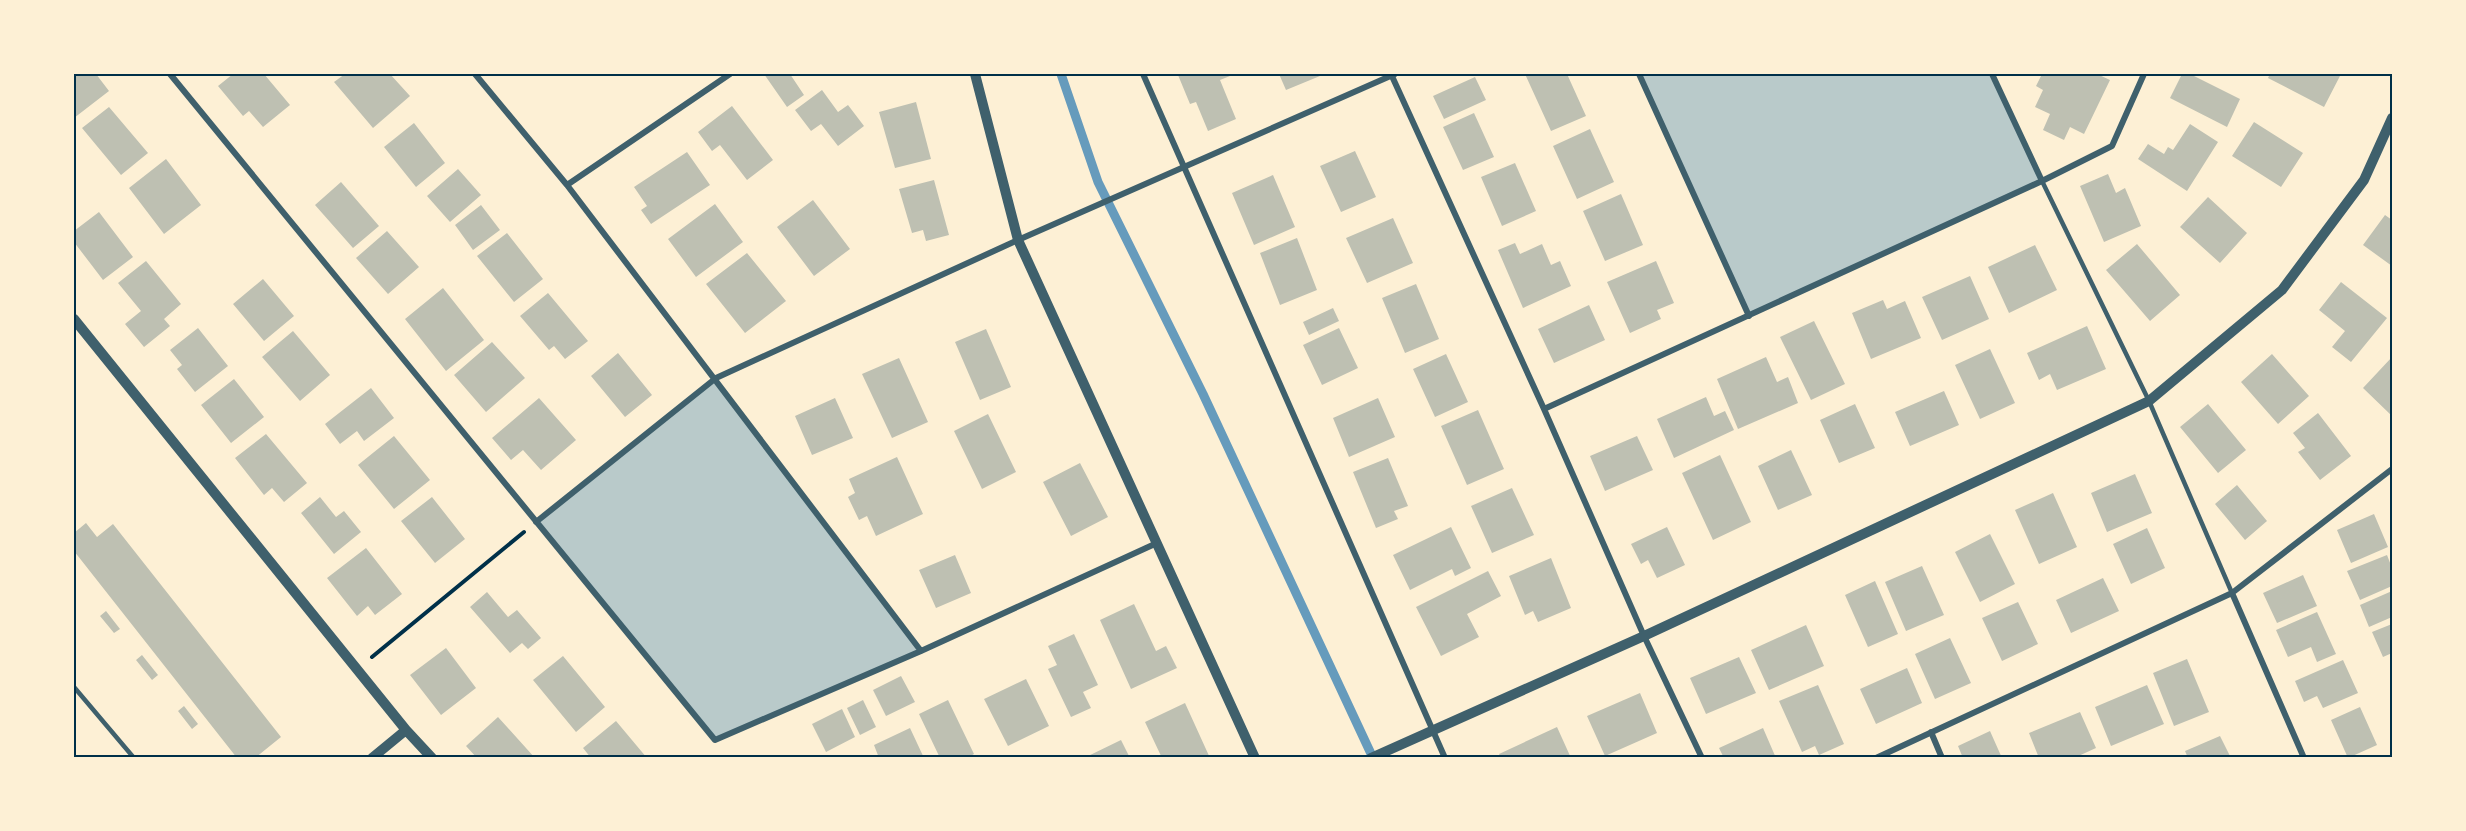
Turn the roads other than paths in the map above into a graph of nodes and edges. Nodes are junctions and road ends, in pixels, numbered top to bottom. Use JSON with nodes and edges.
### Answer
{"nodes":[{"id":1,"x":170,"y":74,"type":"edge"},
{"id":2,"x":475,"y":74,"type":"edge"},
{"id":3,"x":730,"y":74,"type":"edge"},
{"id":4,"x":975,"y":74,"type":"edge"},
{"id":5,"x":1143,"y":74,"type":"edge"},
{"id":6,"x":1392,"y":74,"type":"edge"},
{"id":7,"x":1639,"y":74,"type":"edge"},
{"id":8,"x":1992,"y":74,"type":"edge"},
{"id":9,"x":2144,"y":74,"type":"edge"},
{"id":10,"x":2392,"y":118,"type":"edge"},
{"id":11,"x":1183,"y":166,"type":"junction"},
{"id":12,"x":2042,"y":182,"type":"junction"},
{"id":13,"x":567,"y":185,"type":"junction"},
{"id":14,"x":1018,"y":240,"type":"junction"},
{"id":15,"x":1749,"y":316,"type":"junction"},
{"id":16,"x":74,"y":319,"type":"edge"},
{"id":17,"x":716,"y":378,"type":"junction"},
{"id":18,"x":2149,"y":401,"type":"junction"},
{"id":19,"x":1544,"y":409,"type":"junction"},
{"id":20,"x":2392,"y":469,"type":"edge"},
{"id":21,"x":536,"y":522,"type":"junction"},
{"id":22,"x":1157,"y":543,"type":"junction"},
{"id":23,"x":2232,"y":593,"type":"junction"},
{"id":24,"x":1644,"y":636,"type":"junction"},
{"id":25,"x":921,"y":651,"type":"junction"},
{"id":26,"x":74,"y":687,"type":"edge"},
{"id":27,"x":406,"y":730,"type":"junction"},
{"id":28,"x":1433,"y":732,"type":"junction"},
{"id":29,"x":1931,"y":732,"type":"junction"},
{"id":30,"x":134,"y":758,"type":"edge"},
{"id":31,"x":372,"y":758,"type":"edge"},
{"id":32,"x":432,"y":758,"type":"edge"},
{"id":33,"x":1255,"y":758,"type":"edge"},
{"id":34,"x":1371,"y":758,"type":"edge"},
{"id":35,"x":1445,"y":758,"type":"edge"},
{"id":36,"x":1702,"y":758,"type":"edge"},
{"id":37,"x":1876,"y":758,"type":"edge"},
{"id":38,"x":1942,"y":758,"type":"edge"},
{"id":39,"x":2304,"y":758,"type":"edge"}],
"edges":[{"from":1,"to":21,"type":"street"},
{"from":2,"to":13,"type":"street"},
{"from":3,"to":13,"type":"street"},
{"from":4,"to":14,"type":"street"},
{"from":5,"to":11,"type":"street"},
{"from":6,"to":11,"type":"street"},
{"from":6,"to":19,"type":"street"},
{"from":7,"to":15,"type":"street"},
{"from":8,"to":12,"type":"street"},
{"from":9,"to":12,"type":"street"},
{"from":10,"to":18,"type":"street"},
{"from":11,"to":14,"type":"street"},
{"from":11,"to":28,"type":"street"},
{"from":12,"to":15,"type":"street"},
{"from":12,"to":18,"type":"lane"},
{"from":13,"to":17,"type":"street"},
{"from":14,"to":17,"type":"street"},
{"from":14,"to":22,"type":"street"},
{"from":15,"to":19,"type":"street"},
{"from":16,"to":27,"type":"street"},
{"from":17,"to":21,"type":"street"},
{"from":17,"to":25,"type":"street"},
{"from":18,"to":23,"type":"lane"},
{"from":18,"to":24,"type":"street"},
{"from":19,"to":24,"type":"street"},
{"from":20,"to":23,"type":"street"},
{"from":21,"to":25,"type":"street"},
{"from":22,"to":25,"type":"street"},
{"from":22,"to":33,"type":"street"},
{"from":23,"to":29,"type":"street"},
{"from":23,"to":39,"type":"street"},
{"from":24,"to":28,"type":"street"},
{"from":24,"to":36,"type":"street"},
{"from":26,"to":30,"type":"lane"},
{"from":27,"to":31,"type":"street"},
{"from":27,"to":32,"type":"street"},
{"from":28,"to":34,"type":"street"},
{"from":28,"to":35,"type":"street"},
{"from":29,"to":37,"type":"street"},
{"from":29,"to":38,"type":"street"}]}
